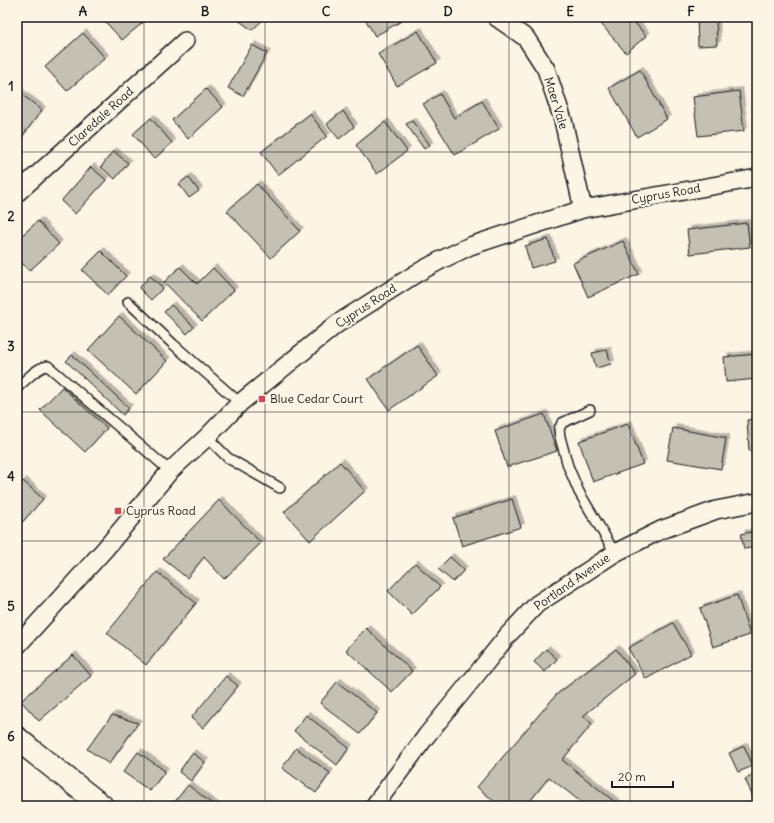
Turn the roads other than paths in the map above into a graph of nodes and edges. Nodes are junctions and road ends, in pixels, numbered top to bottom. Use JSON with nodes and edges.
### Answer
{"nodes":[{"id":1,"x":496,"y":17,"type":"edge"},
{"id":2,"x":185,"y":41,"type":"dead end"},
{"id":3,"x":757,"y":178,"type":"edge"},
{"id":4,"x":17,"y":193,"type":"edge"},
{"id":5,"x":583,"y":209,"type":"junction"},
{"id":6,"x":128,"y":302,"type":"dead end"},
{"id":7,"x":17,"y":388,"type":"edge"},
{"id":8,"x":240,"y":403,"type":"junction"},
{"id":9,"x":590,"y":410,"type":"dead end"},
{"id":10,"x":207,"y":437,"type":"junction"},
{"id":11,"x":170,"y":471,"type":"junction"},
{"id":12,"x":280,"y":488,"type":"dead end"},
{"id":13,"x":757,"y":502,"type":"edge"},
{"id":14,"x":615,"y":553,"type":"junction"},
{"id":15,"x":17,"y":646,"type":"edge"},
{"id":16,"x":17,"y":738,"type":"edge"},
{"id":17,"x":102,"y":806,"type":"edge"},
{"id":18,"x":374,"y":806,"type":"edge"}],
"edges":[{"from":1,"to":5,"type":"street","name":"Maer Vale"},
{"from":2,"to":4,"type":"street","name":"Claredale Road"},
{"from":3,"to":5,"type":"street","name":"Cyprus Road"},
{"from":5,"to":8,"type":"street","name":"Cyprus Road"},
{"from":6,"to":8,"type":"lane"},
{"from":7,"to":11,"type":"lane"},
{"from":8,"to":10,"type":"street","name":"Cyprus Road"},
{"from":9,"to":14,"type":"lane"},
{"from":10,"to":11,"type":"street","name":"Cyprus Road"},
{"from":10,"to":12,"type":"lane"},
{"from":11,"to":15,"type":"street","name":"Cyprus Road"},
{"from":13,"to":14,"type":"street","name":"Portland Avenue"},
{"from":14,"to":18,"type":"street","name":"Portland Avenue"},
{"from":16,"to":17,"type":"main road"}]}
